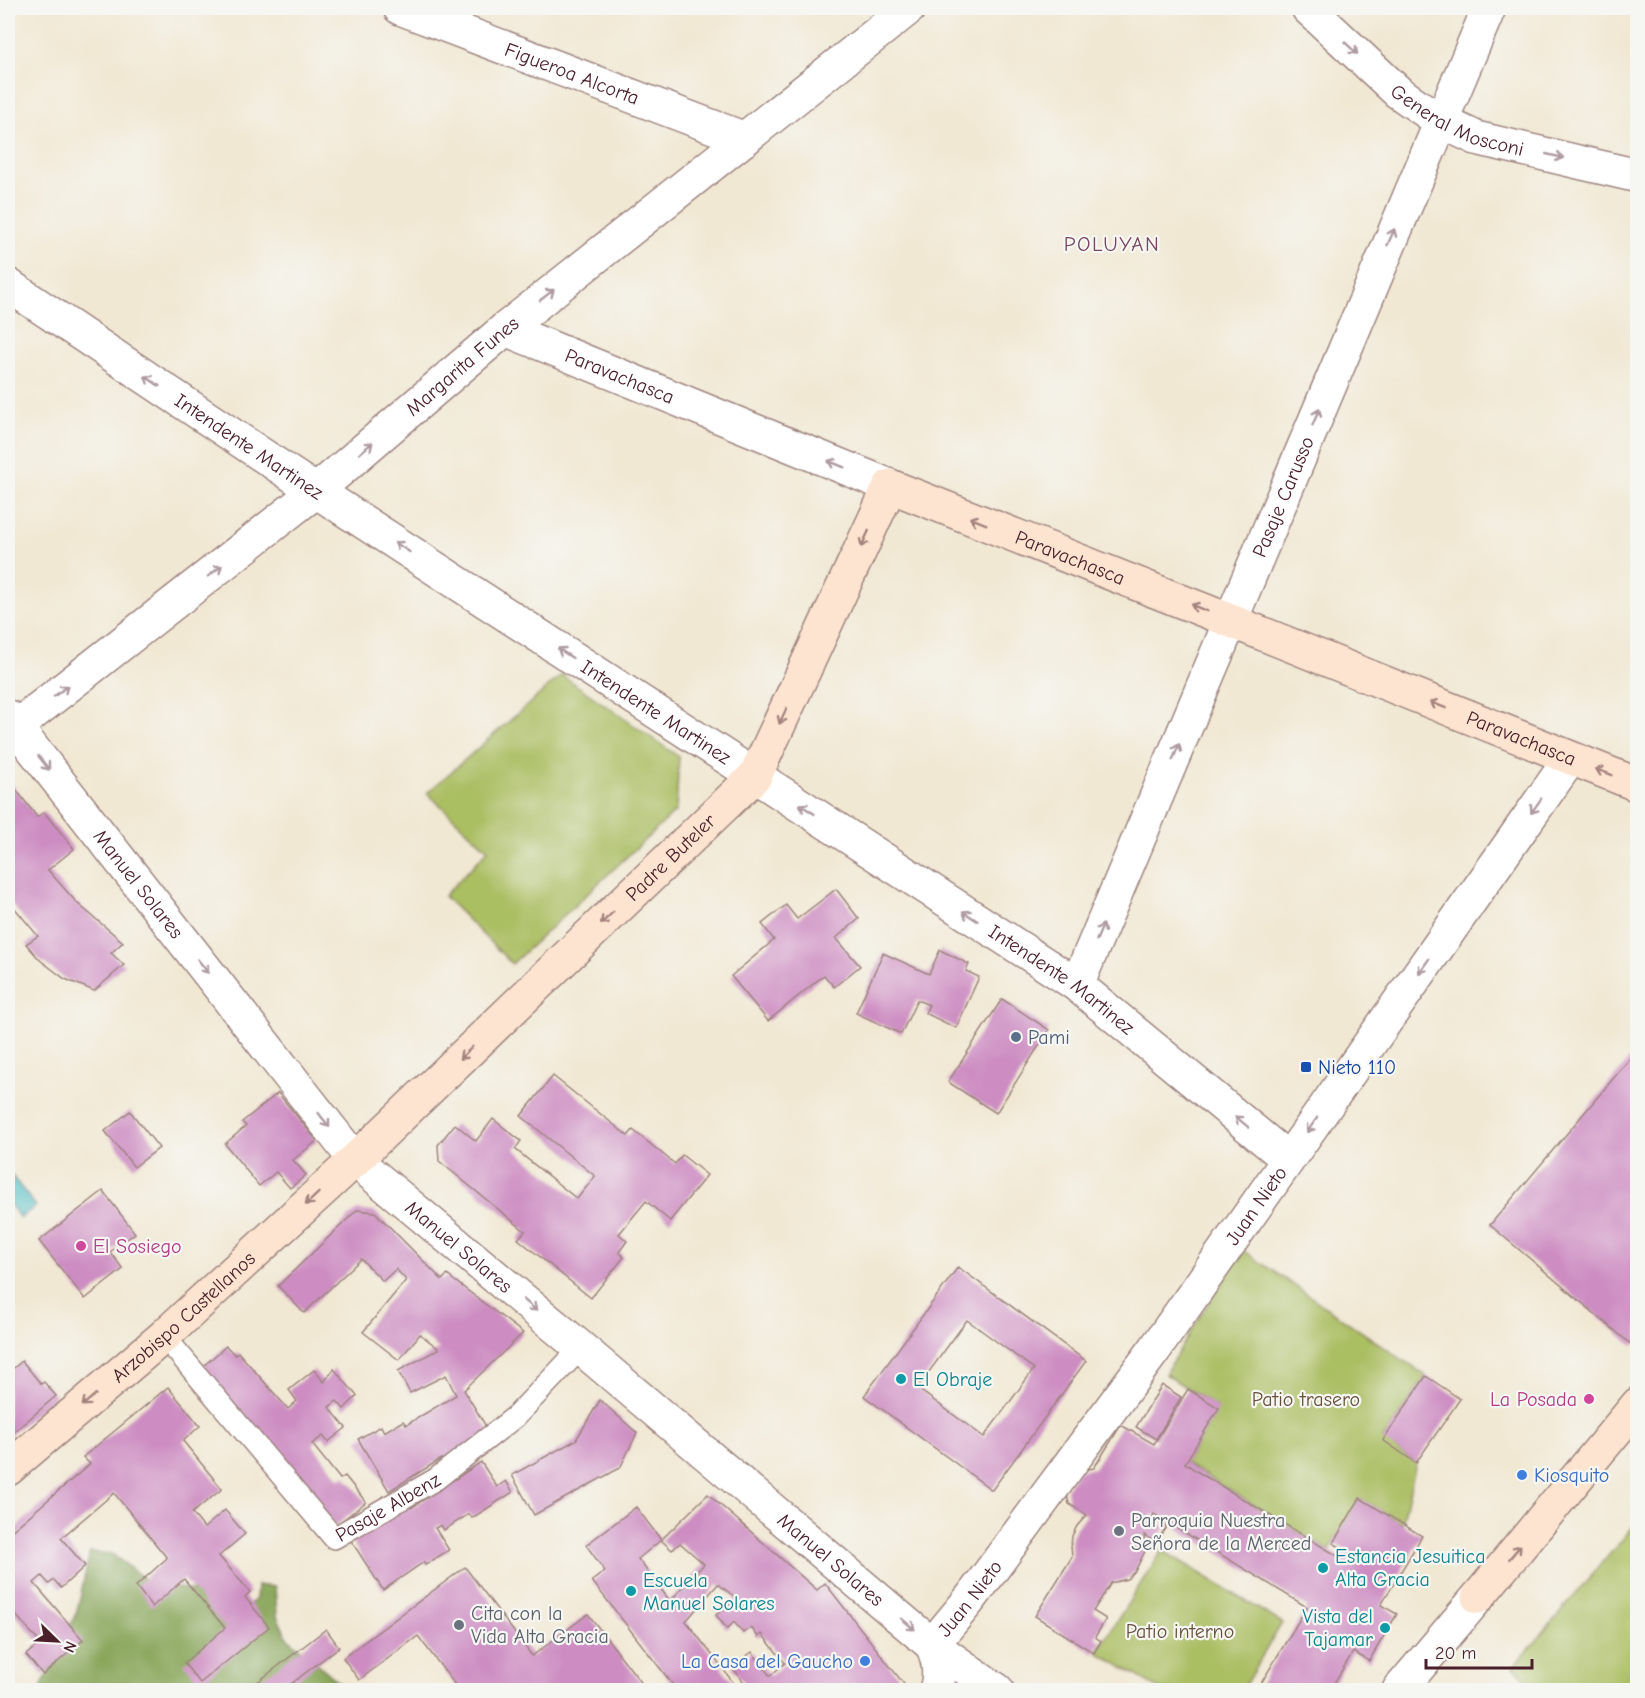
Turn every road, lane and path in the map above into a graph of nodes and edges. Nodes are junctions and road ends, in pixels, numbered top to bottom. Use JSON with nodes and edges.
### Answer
{"nodes":[{"id":1,"x":400,"y":8,"type":"edge"},
{"id":2,"x":909,"y":8,"type":"edge"},
{"id":3,"x":1308,"y":8,"type":"edge"},
{"id":4,"x":1489,"y":8,"type":"edge"},
{"id":5,"x":1440,"y":122,"type":"junction"},
{"id":6,"x":744,"y":139,"type":"junction"},
{"id":7,"x":1638,"y":176,"type":"edge"},
{"id":8,"x":8,"y":285,"type":"edge"},
{"id":9,"x":505,"y":329,"type":"junction"},
{"id":10,"x":890,"y":486,"type":"junction"},
{"id":11,"x":316,"y":491,"type":"junction"},
{"id":12,"x":1231,"y":621,"type":"junction"},
{"id":13,"x":10,"y":726,"type":"edge"},
{"id":14,"x":1570,"y":759,"type":"junction"},
{"id":15,"x":756,"y":776,"type":"junction"},
{"id":16,"x":1638,"y":785,"type":"edge"},
{"id":17,"x":1077,"y":986,"type":"junction"},
{"id":18,"x":1288,"y":1159,"type":"junction"},
{"id":19,"x":355,"y":1160,"type":"junction"},
{"id":20,"x":164,"y":1336,"type":"junction"},
{"id":21,"x":581,"y":1348,"type":"junction"},
{"id":22,"x":1638,"y":1404,"type":"edge"},
{"id":23,"x":8,"y":1469,"type":"edge"},
{"id":24,"x":932,"y":1645,"type":"junction"},
{"id":25,"x":936,"y":1690,"type":"edge"},
{"id":26,"x":997,"y":1690,"type":"edge"},
{"id":27,"x":1399,"y":1690,"type":"edge"}],
"edges":[{"from":1,"to":6,"type":"street","name":"Figueroa Alcorta"},
{"from":2,"to":6,"type":"street","name":"Margarita Funes"},
{"from":3,"to":5,"type":"street","name":"General Mosconi","one_way":true},
{"from":4,"to":5,"type":"street","name":"Pasaje Carusso"},
{"from":5,"to":7,"type":"street","name":"General Mosconi","one_way":true},
{"from":12,"to":5,"type":"street","name":"Pasaje Carusso","one_way":true},
{"from":9,"to":6,"type":"street","name":"Margarita Funes","one_way":true},
{"from":11,"to":8,"type":"street","name":"Intendente Martinez","one_way":true},
{"from":10,"to":9,"type":"street","name":"Paravachasca","one_way":true},
{"from":11,"to":9,"type":"street","name":"Margarita Funes","one_way":true},
{"from":12,"to":10,"type":"street","name":"Paravachasca","one_way":true},
{"from":10,"to":15,"type":"street","name":"Padre Buteler","one_way":true},
{"from":13,"to":11,"type":"street","name":"Margarita Funes","one_way":true},
{"from":15,"to":11,"type":"street","name":"Intendente Martinez","one_way":true},
{"from":14,"to":12,"type":"street","name":"Paravachasca","one_way":true},
{"from":17,"to":12,"type":"street","name":"Pasaje Carusso","one_way":true},
{"from":13,"to":19,"type":"street","name":"Manuel Solares","one_way":true},
{"from":16,"to":14,"type":"street","name":"Paravachasca","one_way":true},
{"from":14,"to":18,"type":"street","name":"Juan Nieto","one_way":true},
{"from":17,"to":15,"type":"street","name":"Intendente Martinez","one_way":true},
{"from":15,"to":19,"type":"street","name":"Padre Buteler","one_way":true},
{"from":18,"to":17,"type":"street","name":"Intendente Martinez","one_way":true},
{"from":18,"to":24,"type":"street","name":"Juan Nieto"},
{"from":19,"to":20,"type":"street","name":"Arzobispo Castellanos","one_way":true},
{"from":19,"to":21,"type":"street","name":"Manuel Solares","one_way":true},
{"from":20,"to":21,"type":"lane","name":"Pasaje Albenz"},
{"from":20,"to":23,"type":"street","name":"Arzobispo Castellanos","one_way":true},
{"from":21,"to":24,"type":"street","name":"Manuel Solares","one_way":true},
{"from":27,"to":22,"type":"street","one_way":true},
{"from":24,"to":25,"type":"street"},
{"from":24,"to":26,"type":"street","name":"Manuel Solares"}]}
